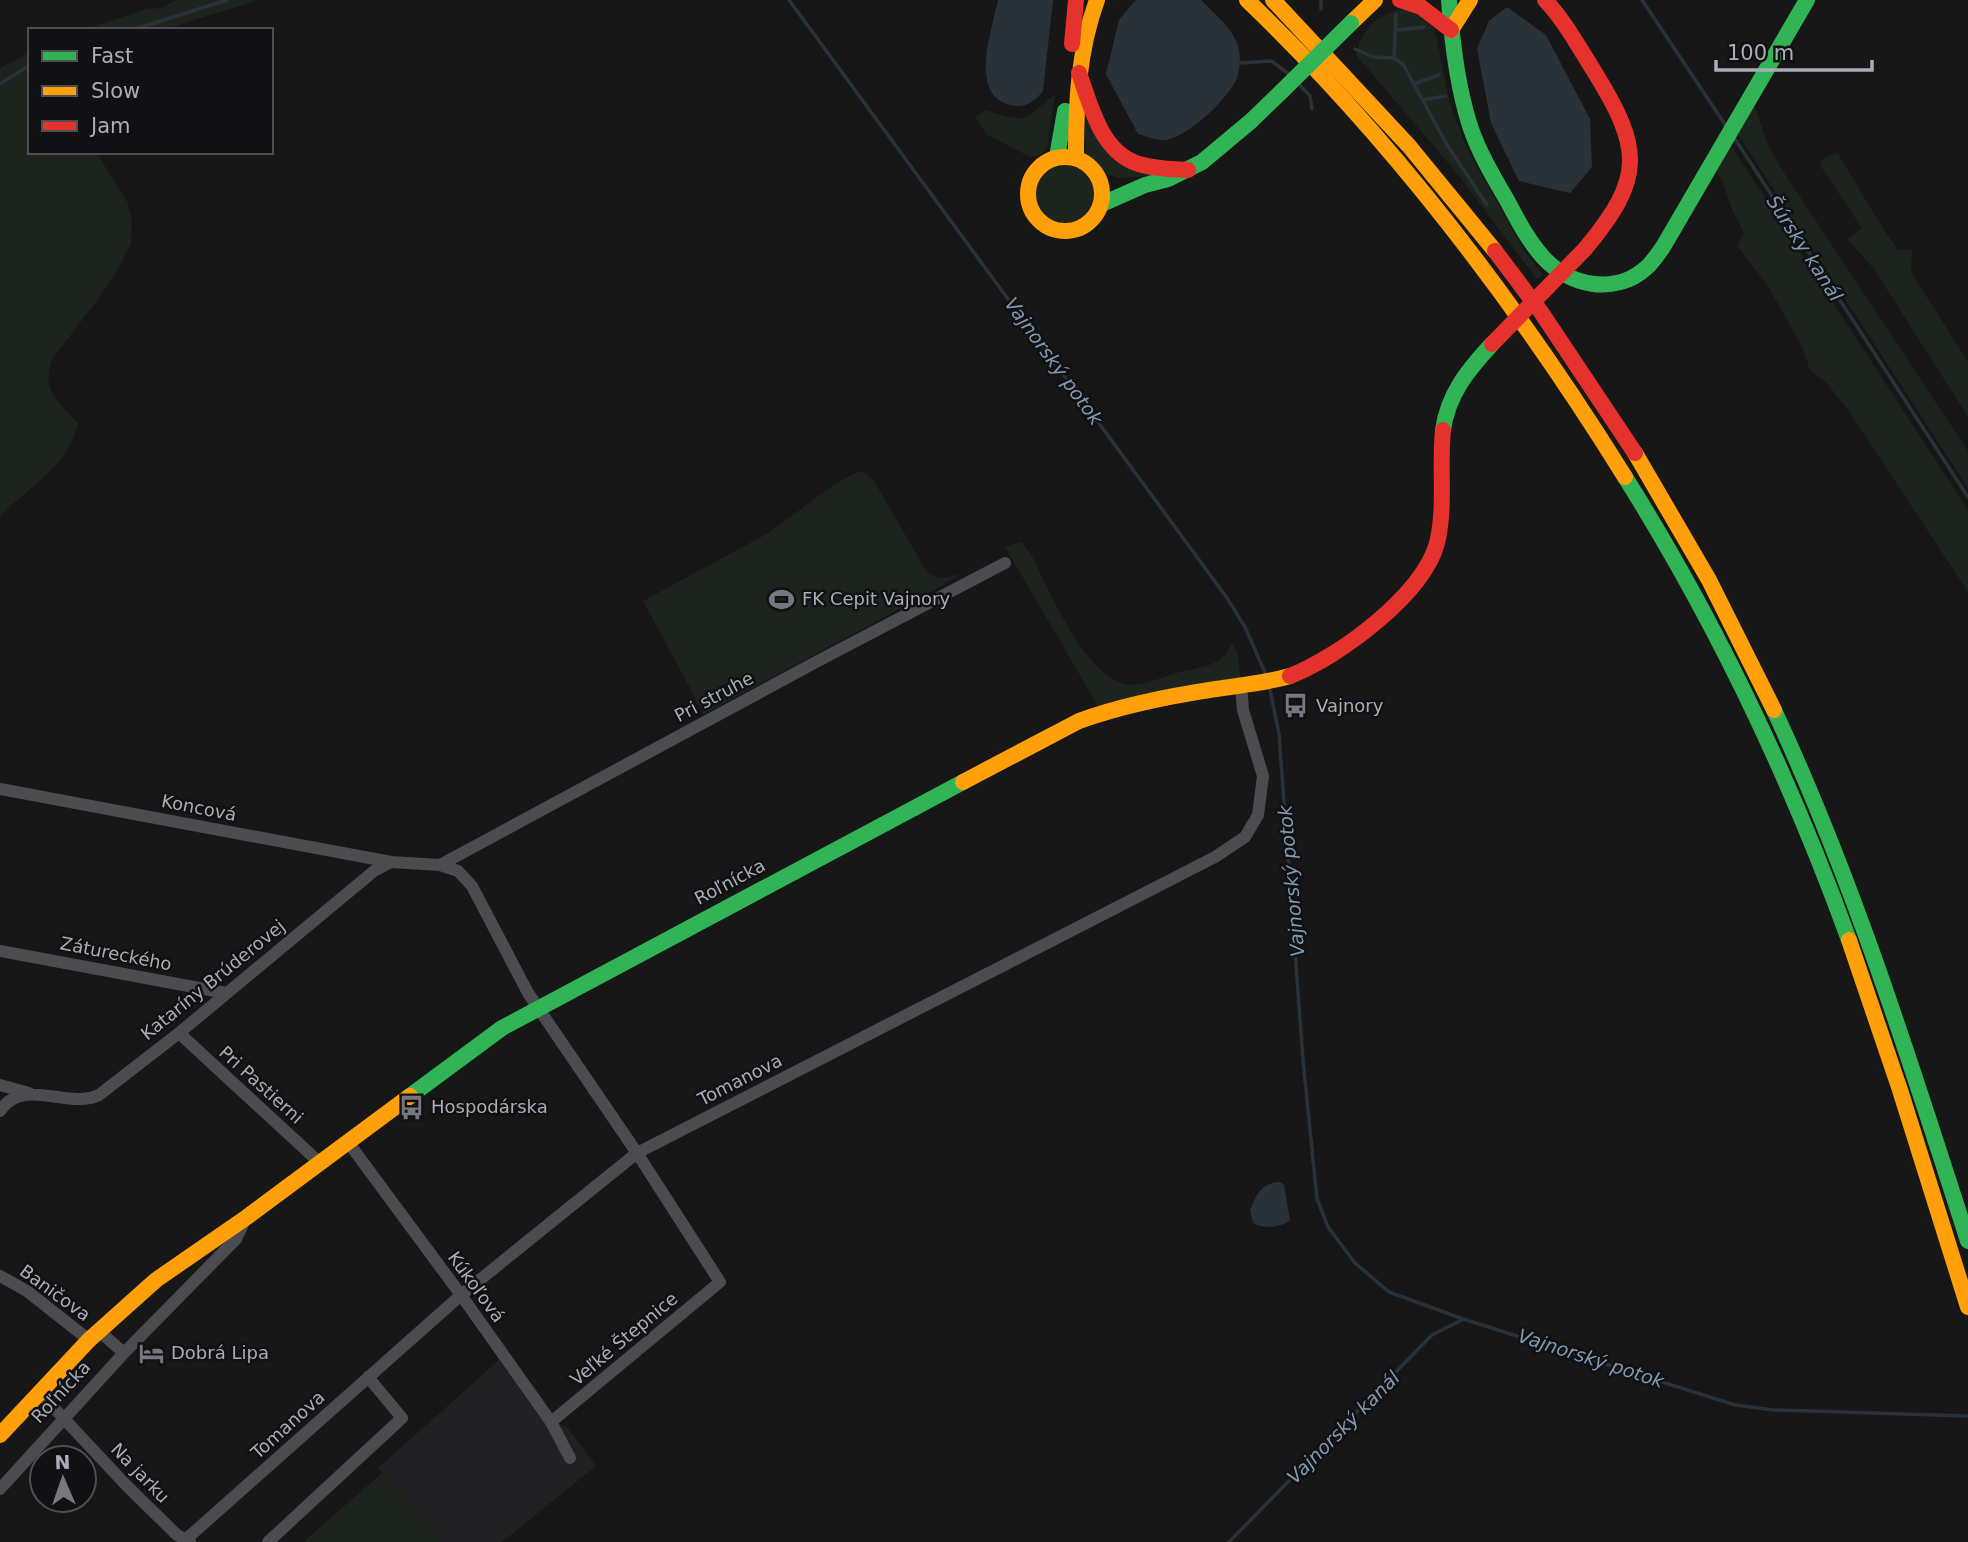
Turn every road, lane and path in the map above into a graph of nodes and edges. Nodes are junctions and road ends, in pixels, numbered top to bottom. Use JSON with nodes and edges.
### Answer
{"nodes":[{"id":1,"x":1076,"y":0,"type":"edge"},
{"id":2,"x":1097,"y":0,"type":"edge"},
{"id":3,"x":1247,"y":0,"type":"edge"},
{"id":4,"x":1273,"y":0,"type":"edge"},
{"id":5,"x":1375,"y":0,"type":"edge"},
{"id":6,"x":1400,"y":0,"type":"edge"},
{"id":7,"x":1440,"y":0,"type":"edge"},
{"id":8,"x":1449,"y":0,"type":"edge"},
{"id":9,"x":1470,"y":0,"type":"edge"},
{"id":10,"x":1545,"y":0,"type":"edge"},
{"id":11,"x":1808,"y":0,"type":"edge"},
{"id":12,"x":1451,"y":30,"type":"junction"},
{"id":13,"x":1079,"y":74,"type":"junction"},
{"id":14,"x":1057,"y":157,"type":"junction"},
{"id":15,"x":1076,"y":158,"type":"junction"},
{"id":16,"x":1188,"y":170,"type":"junction"},
{"id":17,"x":1100,"y":180,"type":"junction"},
{"id":18,"x":1145,"y":185,"type":"junction"},
{"id":19,"x":1102,"y":204,"type":"junction"},
{"id":20,"x":1005,"y":563,"type":"dead end"},
{"id":21,"x":1241,"y":685,"type":"junction"},
{"id":22,"x":0,"y":789,"type":"edge"},
{"id":23,"x":391,"y":862,"type":"junction"},
{"id":24,"x":440,"y":865,"type":"junction"},
{"id":25,"x":0,"y":951,"type":"edge"},
{"id":26,"x":226,"y":993,"type":"junction"},
{"id":27,"x":539,"y":1007,"type":"junction"},
{"id":28,"x":179,"y":1032,"type":"junction"},
{"id":29,"x":0,"y":1087,"type":"edge"},
{"id":30,"x":29,"y":1094,"type":"junction"},
{"id":31,"x":2,"y":1108,"type":"edge"},
{"id":32,"x":348,"y":1142,"type":"junction"},
{"id":33,"x":637,"y":1153,"type":"junction"},
{"id":34,"x":320,"y":1163,"type":"junction"},
{"id":35,"x":247,"y":1217,"type":"junction"},
{"id":36,"x":1968,"y":1241,"type":"edge"},
{"id":37,"x":193,"y":1254,"type":"junction"},
{"id":38,"x":207,"y":1269,"type":"junction"},
{"id":39,"x":0,"y":1276,"type":"edge"},
{"id":40,"x":461,"y":1295,"type":"junction"},
{"id":41,"x":1968,"y":1307,"type":"edge"},
{"id":42,"x":94,"y":1336,"type":"junction"},
{"id":43,"x":124,"y":1353,"type":"junction"},
{"id":44,"x":368,"y":1377,"type":"junction"},
{"id":45,"x":39,"y":1392,"type":"junction"},
{"id":46,"x":63,"y":1418,"type":"junction"},
{"id":47,"x":551,"y":1422,"type":"junction"},
{"id":48,"x":0,"y":1435,"type":"edge"},
{"id":49,"x":569,"y":1458,"type":"dead end"},
{"id":50,"x":0,"y":1489,"type":"edge"},
{"id":51,"x":187,"y":1541,"type":"edge"},
{"id":52,"x":268,"y":1542,"type":"edge"}],
"edges":[{"from":1,"to":14,"type":"main road"},
{"from":2,"to":13,"type":"main road"},
{"from":3,"to":41,"type":"main road"},
{"from":4,"to":36,"type":"main road"},
{"from":5,"to":16,"type":"main road","bridge":true},
{"from":6,"to":12,"type":"main road"},
{"from":7,"to":12,"type":"main road"},
{"from":8,"to":12,"type":"main road"},
{"from":9,"to":12,"type":"main road"},
{"from":10,"to":21,"type":"main road","name":"Roľnícka","bridge":true},
{"from":11,"to":12,"type":"main road"},
{"from":13,"to":15,"type":"main road"},
{"from":13,"to":16,"type":"main road"},
{"from":14,"to":15,"type":"main road"},
{"from":14,"to":19,"type":"main road"},
{"from":15,"to":17,"type":"main road"},
{"from":16,"to":18,"type":"main road"},
{"from":17,"to":18,"type":"main road"},
{"from":17,"to":19,"type":"main road"},
{"from":18,"to":19,"type":"main road"},
{"from":20,"to":24,"type":"street","name":"Pri struhe"},
{"from":21,"to":27,"type":"main road","name":"Roľnícka"},
{"from":21,"to":33,"type":"street","name":"Tomanova"},
{"from":22,"to":23,"type":"street","name":"Koncová"},
{"from":23,"to":24,"type":"street"},
{"from":23,"to":26,"type":"street","name":"Kataríny Brúderovej"},
{"from":24,"to":27,"type":"street"},
{"from":25,"to":26,"type":"street","name":"Zátureckého"},
{"from":26,"to":28,"type":"street","name":"Kataríny Brúderovej"},
{"from":27,"to":32,"type":"main road","name":"Roľnícka"},
{"from":27,"to":33,"type":"street"},
{"from":28,"to":30,"type":"street","name":"Kataríny Brúderovej"},
{"from":28,"to":34,"type":"street","name":"Pri Pastierni"},
{"from":29,"to":30,"type":"street","name":"Kataríny Brúderovej"},
{"from":29,"to":31,"type":"street"},
{"from":30,"to":31,"type":"street"},
{"from":32,"to":34,"type":"main road","name":"Roľnícka"},
{"from":32,"to":40,"type":"street","name":"Kúkoľová"},
{"from":33,"to":40,"type":"street","name":"Tomanova"},
{"from":33,"to":47,"type":"street","name":"Veľké Štepnice"},
{"from":34,"to":35,"type":"main road","name":"Roľnícka"},
{"from":35,"to":37,"type":"main road","name":"Roľnícka"},
{"from":35,"to":38,"type":"street","name":"Roľnícka"},
{"from":37,"to":38,"type":"street"},
{"from":37,"to":42,"type":"main road","name":"Roľnícka"},
{"from":38,"to":43,"type":"street","name":"Roľnícka"},
{"from":39,"to":42,"type":"street","name":"Baničova"},
{"from":40,"to":44,"type":"street","name":"Tomanova"},
{"from":40,"to":47,"type":"street","name":"Kúkoľová"},
{"from":42,"to":43,"type":"street"},
{"from":42,"to":45,"type":"main road","name":"Roľnícka"},
{"from":43,"to":46,"type":"street","name":"Roľnícka"},
{"from":44,"to":51,"type":"street","name":"Tomanova"},
{"from":44,"to":52,"type":"street"},
{"from":45,"to":46,"type":"street","name":"Na jarku"},
{"from":45,"to":48,"type":"main road","name":"Roľnícka"},
{"from":46,"to":50,"type":"street","name":"Roľnícka"},
{"from":46,"to":51,"type":"street","name":"Na jarku"},
{"from":47,"to":49,"type":"street","name":"Kúkoľová"}]}
